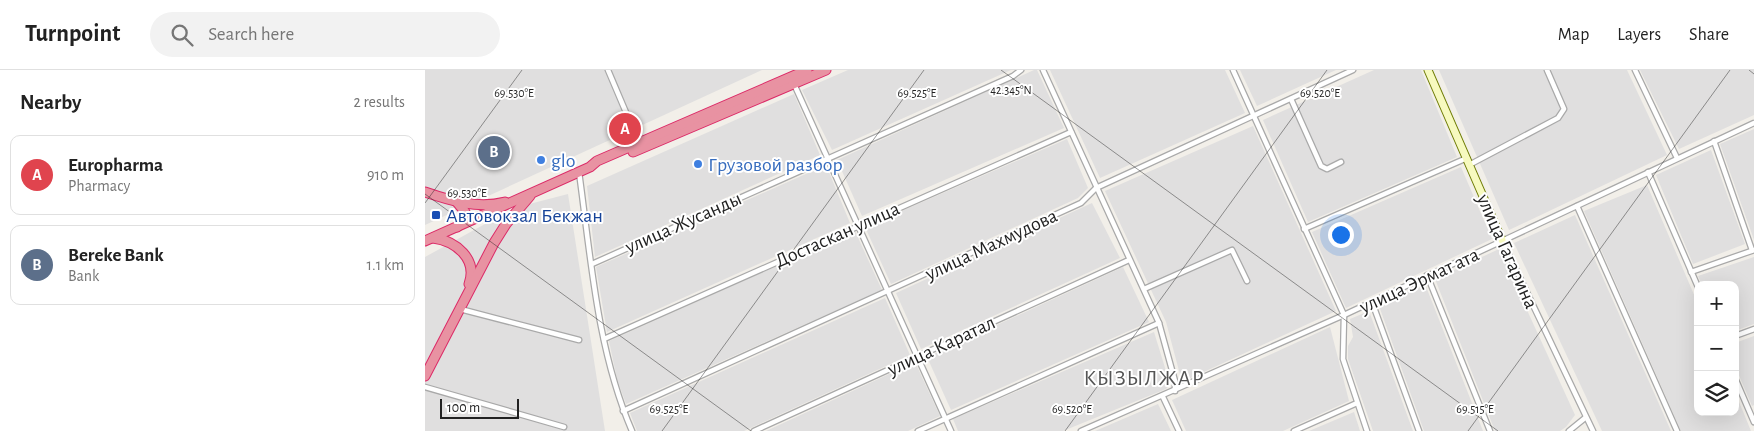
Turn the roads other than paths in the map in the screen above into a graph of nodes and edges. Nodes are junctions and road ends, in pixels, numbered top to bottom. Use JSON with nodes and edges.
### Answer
{"nodes":[{"id":1,"x":608,"y":70,"type":"edge"},
{"id":2,"x":805,"y":70,"type":"edge"},
{"id":3,"x":826,"y":70,"type":"edge"},
{"id":4,"x":1021,"y":70,"type":"edge"},
{"id":5,"x":1043,"y":70,"type":"edge"},
{"id":6,"x":1233,"y":70,"type":"edge"},
{"id":7,"x":1353,"y":70,"type":"edge"},
{"id":8,"x":1428,"y":70,"type":"edge"},
{"id":9,"x":1547,"y":70,"type":"edge"},
{"id":10,"x":1635,"y":70,"type":"edge"},
{"id":11,"x":794,"y":84,"type":"junction"},
{"id":12,"x":1291,"y":99,"type":"junction"},
{"id":13,"x":1254,"y":116,"type":"junction"},
{"id":14,"x":1754,"y":123,"type":"edge"},
{"id":15,"x":1071,"y":132,"type":"junction"},
{"id":16,"x":1714,"y":141,"type":"junction"},
{"id":17,"x":639,"y":143,"type":"junction"},
{"id":18,"x":827,"y":157,"type":"junction"},
{"id":19,"x":611,"y":158,"type":"junction"},
{"id":20,"x":1677,"y":158,"type":"junction"},
{"id":21,"x":1468,"y":161,"type":"junction"},
{"id":22,"x":1341,"y":162,"type":"dead end"},
{"id":23,"x":579,"y":172,"type":"junction"},
{"id":24,"x":1648,"y":172,"type":"junction"},
{"id":25,"x":1096,"y":188,"type":"junction"},
{"id":26,"x":425,"y":192,"type":"edge"},
{"id":27,"x":532,"y":194,"type":"junction"},
{"id":28,"x":455,"y":201,"type":"junction"},
{"id":29,"x":1577,"y":206,"type":"junction"},
{"id":30,"x":858,"y":225,"type":"junction"},
{"id":31,"x":457,"y":227,"type":"junction"},
{"id":32,"x":1304,"y":229,"type":"junction"},
{"id":33,"x":427,"y":240,"type":"edge"},
{"id":34,"x":1502,"y":240,"type":"junction"},
{"id":35,"x":1753,"y":250,"type":"edge"},
{"id":36,"x":1129,"y":260,"type":"junction"},
{"id":37,"x":592,"y":264,"type":"junction"},
{"id":38,"x":1691,"y":272,"type":"junction"},
{"id":39,"x":1427,"y":275,"type":"junction"},
{"id":40,"x":1247,"y":281,"type":"dead end"},
{"id":41,"x":1695,"y":281,"type":"edge"},
{"id":42,"x":1144,"y":289,"type":"junction"},
{"id":43,"x":888,"y":291,"type":"junction"},
{"id":44,"x":1372,"y":302,"type":"junction"},
{"id":45,"x":461,"y":304,"type":"junction"},
{"id":46,"x":1344,"y":315,"type":"junction"},
{"id":47,"x":1159,"y":323,"type":"junction"},
{"id":48,"x":1754,"y":329,"type":"edge"},
{"id":49,"x":1739,"y":335,"type":"edge"},
{"id":50,"x":604,"y":339,"type":"junction"},
{"id":51,"x":579,"y":340,"type":"dead end"},
{"id":52,"x":917,"y":356,"type":"junction"},
{"id":53,"x":425,"y":376,"type":"edge"},
{"id":54,"x":1739,"y":386,"type":"edge"},
{"id":55,"x":425,"y":387,"type":"edge"},
{"id":56,"x":1175,"y":391,"type":"junction"},
{"id":57,"x":1163,"y":397,"type":"junction"},
{"id":58,"x":1357,"y":403,"type":"junction"},
{"id":59,"x":1752,"y":410,"type":"edge"},
{"id":60,"x":623,"y":411,"type":"junction"},
{"id":61,"x":946,"y":418,"type":"junction"},
{"id":62,"x":1585,"y":418,"type":"junction"},
{"id":63,"x":1754,"y":422,"type":"edge"},
{"id":64,"x":563,"y":427,"type":"dead end"},
{"id":65,"x":632,"y":431,"type":"edge"},
{"id":66,"x":754,"y":431,"type":"edge"},
{"id":67,"x":918,"y":431,"type":"edge"},
{"id":68,"x":951,"y":431,"type":"edge"},
{"id":69,"x":1081,"y":431,"type":"edge"},
{"id":70,"x":1179,"y":431,"type":"edge"},
{"id":71,"x":1295,"y":431,"type":"edge"},
{"id":72,"x":1367,"y":431,"type":"edge"},
{"id":73,"x":1419,"y":431,"type":"edge"},
{"id":74,"x":1490,"y":431,"type":"edge"},
{"id":75,"x":1569,"y":431,"type":"edge"},
{"id":76,"x":1593,"y":431,"type":"edge"},
{"id":77,"x":1677,"y":431,"type":"edge"}],
"edges":[{"from":1,"to":17,"type":"street"},
{"from":2,"to":17,"type":"highway"},
{"from":3,"to":11,"type":"highway"},
{"from":4,"to":18,"type":"street","name":"улица Жусанды"},
{"from":5,"to":15,"type":"street"},
{"from":6,"to":13,"type":"street"},
{"from":7,"to":12,"type":"street","name":"улица Махмудова"},
{"from":8,"to":21,"type":"street","name":"улица Гагарина"},
{"from":9,"to":21,"type":"street"},
{"from":10,"to":20,"type":"street"},
{"from":11,"to":18,"type":"street"},
{"from":11,"to":19,"type":"highway"},
{"from":12,"to":13,"type":"street","name":"улица Махмудова"},
{"from":12,"to":22,"type":"street"},
{"from":13,"to":25,"type":"street","name":"улица Махмудова"},
{"from":13,"to":32,"type":"street"},
{"from":14,"to":16,"type":"street","name":"улица Эрмат ата"},
{"from":15,"to":25,"type":"street"},
{"from":15,"to":30,"type":"street","name":"Достаскан улица"},
{"from":16,"to":20,"type":"street","name":"улица Эрмат ата"},
{"from":16,"to":35,"type":"street"},
{"from":17,"to":19,"type":"highway"},
{"from":18,"to":30,"type":"street"},
{"from":18,"to":37,"type":"street","name":"улица Жусанды"},
{"from":19,"to":23,"type":"highway"},
{"from":20,"to":24,"type":"street","name":"улица Эрмат ата"},
{"from":21,"to":32,"type":"street"},
{"from":21,"to":34,"type":"street","name":"улица Гагарина"},
{"from":23,"to":27,"type":"highway"},
{"from":23,"to":37,"type":"street"},
{"from":24,"to":29,"type":"street","name":"улица Эрмат ата"},
{"from":24,"to":38,"type":"street"},
{"from":25,"to":36,"type":"street"},
{"from":25,"to":43,"type":"street","name":"улица Махмудова"},
{"from":26,"to":28,"type":"highway"},
{"from":27,"to":28,"type":"highway"},
{"from":27,"to":31,"type":"highway"},
{"from":27,"to":45,"type":"highway"},
{"from":28,"to":31,"type":"highway"},
{"from":29,"to":34,"type":"street","name":"улица Эрмат ата"},
{"from":29,"to":77,"type":"street"},
{"from":30,"to":43,"type":"street"},
{"from":30,"to":50,"type":"street","name":"Достаскан улица"},
{"from":31,"to":33,"type":"highway"},
{"from":32,"to":46,"type":"street"},
{"from":33,"to":45,"type":"highway"},
{"from":34,"to":39,"type":"street","name":"улица Эрмат ата"},
{"from":34,"to":62,"type":"street","name":"улица Гагарина"},
{"from":35,"to":38,"type":"street"},
{"from":36,"to":42,"type":"street"},
{"from":36,"to":52,"type":"street","name":"улица Каратал"},
{"from":37,"to":50,"type":"street"},
{"from":38,"to":41,"type":"street"},
{"from":39,"to":44,"type":"street","name":"улица Эрмат ата"},
{"from":39,"to":74,"type":"street"},
{"from":40,"to":42,"type":"street"},
{"from":42,"to":47,"type":"street"},
{"from":43,"to":52,"type":"street"},
{"from":43,"to":60,"type":"street","name":"улица Махмудова"},
{"from":44,"to":46,"type":"street","name":"улица Эрмат ата"},
{"from":44,"to":73,"type":"street"},
{"from":45,"to":51,"type":"street"},
{"from":45,"to":53,"type":"highway"},
{"from":46,"to":56,"type":"street","name":"улица Эрмат ата"},
{"from":46,"to":58,"type":"street"},
{"from":47,"to":56,"type":"street"},
{"from":47,"to":61,"type":"street"},
{"from":48,"to":49,"type":"street"},
{"from":50,"to":60,"type":"street"},
{"from":52,"to":61,"type":"street"},
{"from":52,"to":66,"type":"street","name":"улица Каратал"},
{"from":54,"to":59,"type":"street"},
{"from":55,"to":64,"type":"street"},
{"from":56,"to":57,"type":"street","name":"улица Эрмат ата"},
{"from":57,"to":69,"type":"street","name":"улица Эрмат ата"},
{"from":57,"to":70,"type":"street"},
{"from":58,"to":71,"type":"street"},
{"from":58,"to":72,"type":"street"},
{"from":59,"to":63,"type":"street"},
{"from":60,"to":65,"type":"street"},
{"from":61,"to":67,"type":"street"},
{"from":61,"to":68,"type":"street"},
{"from":62,"to":75,"type":"street"},
{"from":62,"to":76,"type":"street","name":"улица Гагарина"}]}
